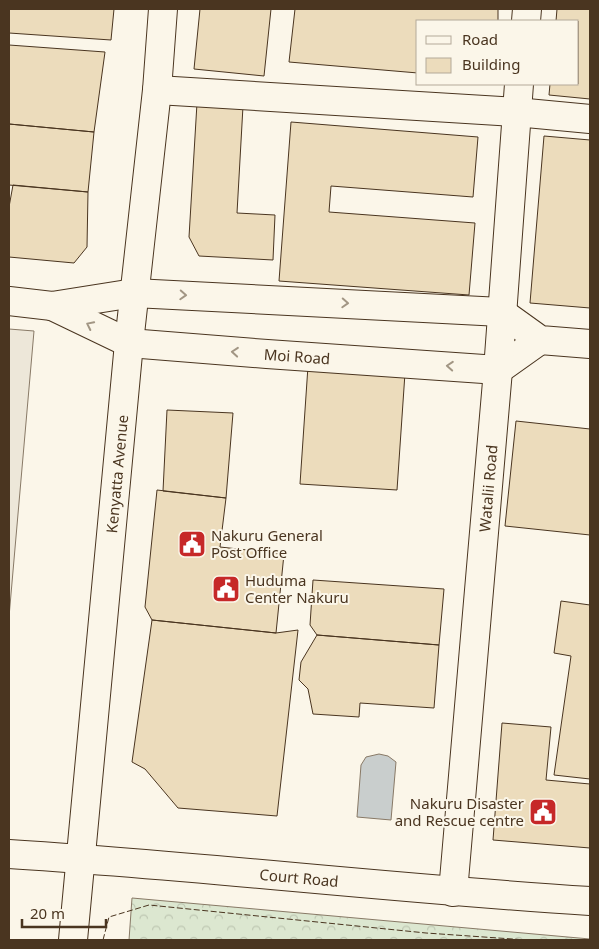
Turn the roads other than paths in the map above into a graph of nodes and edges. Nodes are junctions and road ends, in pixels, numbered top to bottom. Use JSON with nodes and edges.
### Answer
{"nodes":[{"id":1,"x":163,"y":9,"type":"edge"},
{"id":2,"x":519,"y":85,"type":"edge"},
{"id":3,"x":157,"y":90,"type":"junction"},
{"id":4,"x":516,"y":112,"type":"junction"},
{"id":5,"x":590,"y":119,"type":"edge"},
{"id":6,"x":134,"y":293,"type":"junction"},
{"id":7,"x":9,"y":302,"type":"edge"},
{"id":8,"x":52,"y":306,"type":"junction"},
{"id":9,"x":501,"y":312,"type":"junction"},
{"id":10,"x":540,"y":340,"type":"junction"},
{"id":11,"x":129,"y":343,"type":"junction"},
{"id":12,"x":590,"y":344,"type":"edge"},
{"id":13,"x":498,"y":370,"type":"junction"},
{"id":14,"x":9,"y":854,"type":"edge"},
{"id":15,"x":81,"y":859,"type":"junction"},
{"id":16,"x":453,"y":892,"type":"junction"},
{"id":17,"x":590,"y":901,"type":"edge"},
{"id":18,"x":73,"y":940,"type":"edge"}],
"edges":[{"from":1,"to":3,"type":"street","name":"Kenyatta Avenue"},
{"from":2,"to":4,"type":"street","name":"Watalii Road"},
{"from":3,"to":4,"type":"street"},
{"from":3,"to":6,"type":"street","name":"Kenyatta Avenue"},
{"from":4,"to":5,"type":"street"},
{"from":4,"to":9,"type":"street","name":"Watalii Road"},
{"from":6,"to":8,"type":"street","name":"Moi Road"},
{"from":6,"to":9,"type":"street","name":"Moi Road","one_way":true},
{"from":6,"to":11,"type":"street","name":"Kenyatta Avenue"},
{"from":7,"to":8,"type":"street","name":"Moi Road"},
{"from":11,"to":8,"type":"street","name":"Moi Road","one_way":true},
{"from":9,"to":10,"type":"street"},
{"from":9,"to":13,"type":"street","name":"Watalii Road"},
{"from":10,"to":12,"type":"street"},
{"from":10,"to":13,"type":"street"},
{"from":13,"to":11,"type":"street","name":"Moi Road","one_way":true},
{"from":11,"to":15,"type":"street","name":"Kenyatta Avenue"},
{"from":13,"to":16,"type":"street","name":"Watalii Road"},
{"from":14,"to":15,"type":"street","name":"Court Road"},
{"from":15,"to":16,"type":"street","name":"Court Road"},
{"from":15,"to":18,"type":"street","name":"Kenyatta Avenue"},
{"from":16,"to":17,"type":"street","name":"Court Road"}]}
